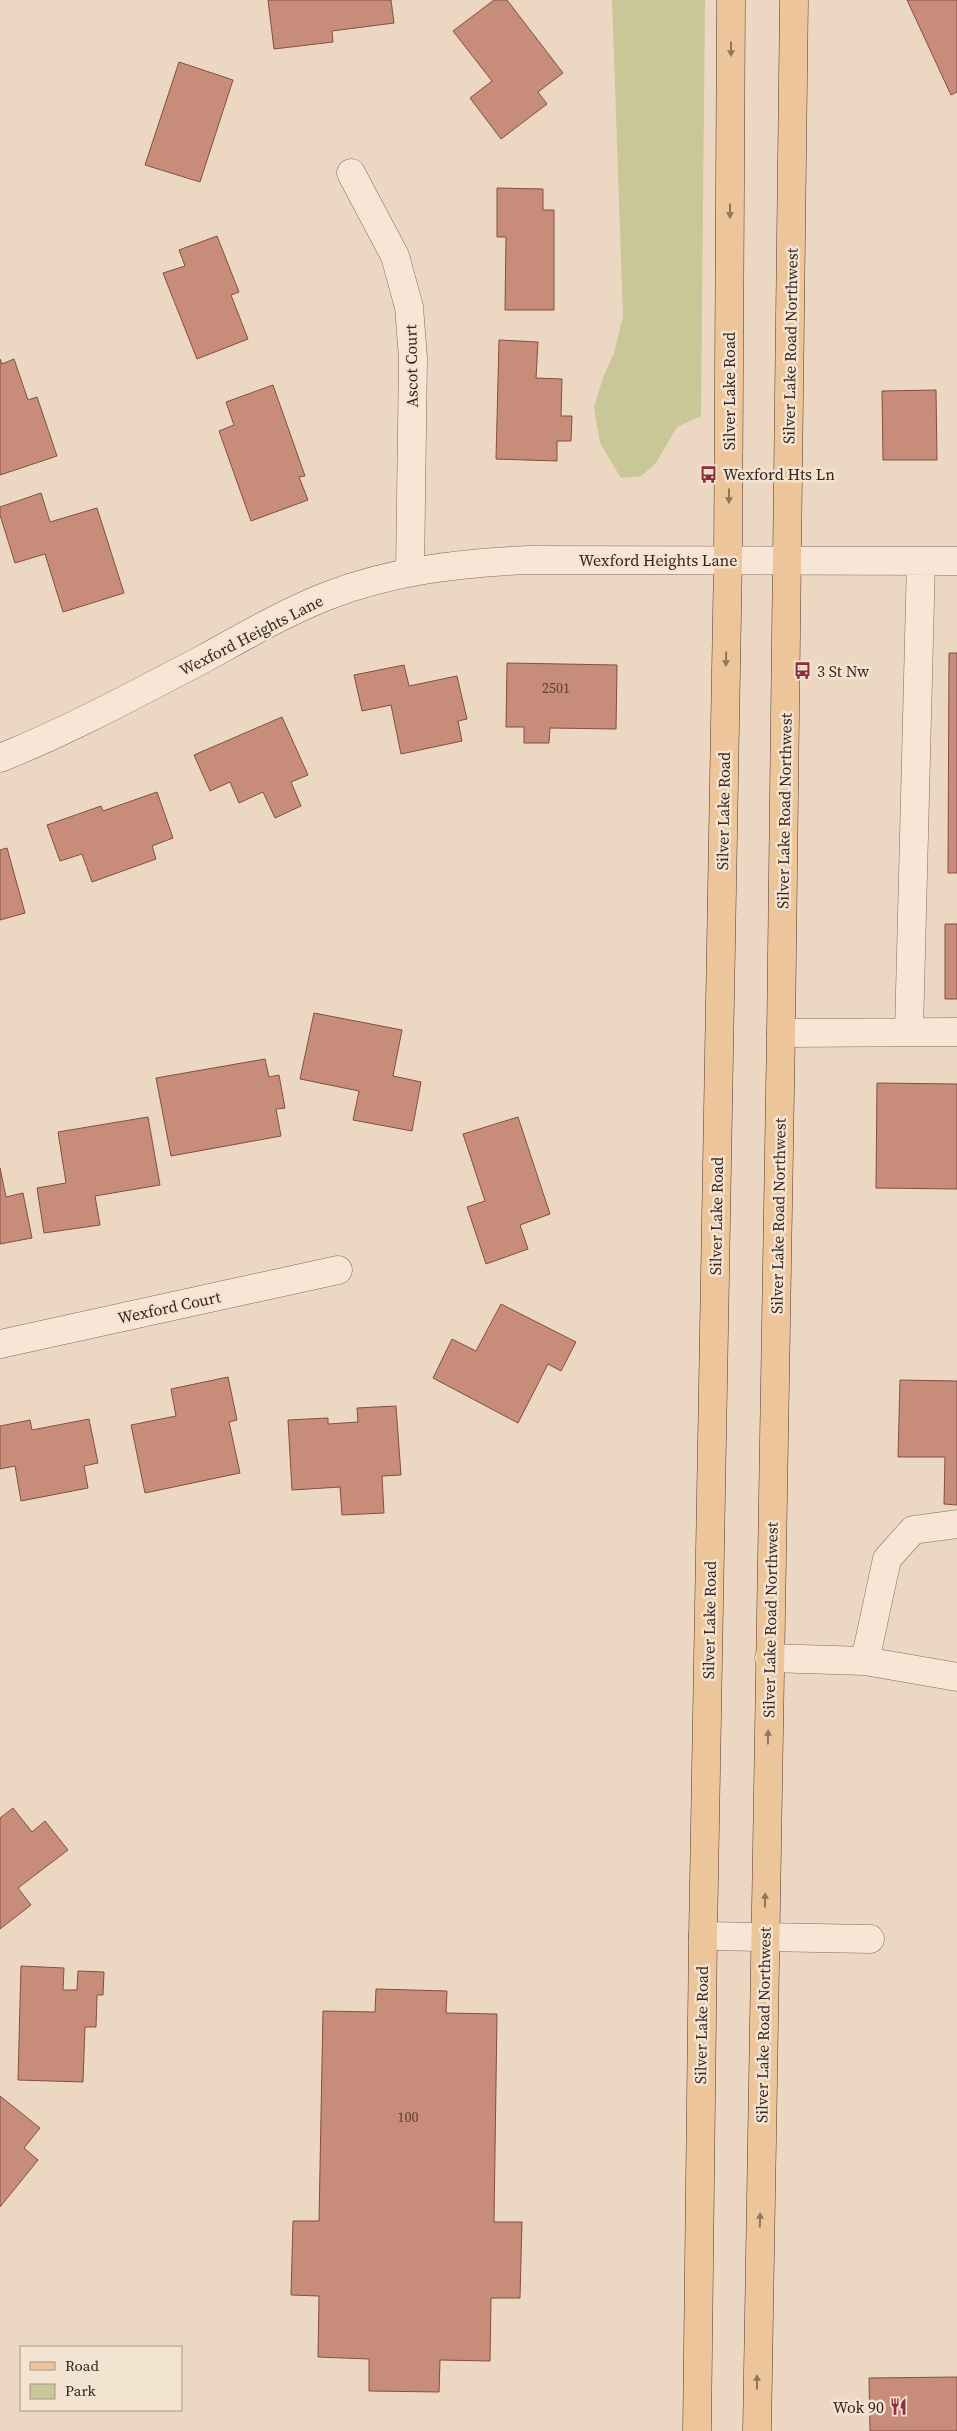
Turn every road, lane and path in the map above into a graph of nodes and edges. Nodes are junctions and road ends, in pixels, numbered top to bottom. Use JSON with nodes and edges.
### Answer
{"nodes":[{"id":1,"x":731,"y":0,"type":"edge"},
{"id":2,"x":794,"y":0,"type":"edge"},
{"id":3,"x":351,"y":173,"type":"dead end"},
{"id":4,"x":728,"y":560,"type":"junction"},
{"id":5,"x":957,"y":561,"type":"edge"},
{"id":6,"x":788,"y":562,"type":"junction"},
{"id":7,"x":921,"y":562,"type":"junction"},
{"id":8,"x":410,"y":572,"type":"junction"},
{"id":9,"x":1,"y":755,"type":"edge"},
{"id":10,"x":909,"y":1031,"type":"junction"},
{"id":11,"x":957,"y":1032,"type":"edge"},
{"id":12,"x":781,"y":1033,"type":"junction"},
{"id":13,"x":338,"y":1270,"type":"dead end"},
{"id":14,"x":0,"y":1344,"type":"edge"},
{"id":15,"x":957,"y":1524,"type":"edge"},
{"id":16,"x":770,"y":1658,"type":"junction"},
{"id":17,"x":865,"y":1661,"type":"junction"},
{"id":18,"x":957,"y":1678,"type":"edge"},
{"id":19,"x":703,"y":1936,"type":"junction"},
{"id":20,"x":764,"y":1937,"type":"junction"},
{"id":21,"x":870,"y":1938,"type":"dead end"},
{"id":22,"x":697,"y":2431,"type":"edge"},
{"id":23,"x":757,"y":2431,"type":"edge"}],
"edges":[{"from":1,"to":4,"type":"main road","name":"Silver Lake Road","one_way":true},
{"from":2,"to":6,"type":"main road","name":"Silver Lake Road Northwest"},
{"from":3,"to":8,"type":"street","name":"Ascot Court"},
{"from":4,"to":6,"type":"street","name":"Wexford Heights Lane"},
{"from":4,"to":8,"type":"street","name":"Wexford Heights Lane"},
{"from":4,"to":19,"type":"main road","name":"Silver Lake Road","one_way":true},
{"from":5,"to":7,"type":"street","name":"Wexford Heights Lane"},
{"from":6,"to":7,"type":"street","name":"Wexford Heights Lane"},
{"from":6,"to":12,"type":"main road","name":"Silver Lake Road Northwest"},
{"from":7,"to":10,"type":"street"},
{"from":8,"to":9,"type":"street","name":"Wexford Heights Lane"},
{"from":10,"to":11,"type":"street"},
{"from":10,"to":12,"type":"street"},
{"from":12,"to":16,"type":"main road","name":"Silver Lake Road Northwest"},
{"from":13,"to":14,"type":"street","name":"Wexford Court"},
{"from":15,"to":17,"type":"street"},
{"from":16,"to":17,"type":"street"},
{"from":20,"to":16,"type":"main road","name":"Silver Lake Road Northwest","one_way":true},
{"from":17,"to":18,"type":"street"},
{"from":19,"to":20,"type":"street"},
{"from":19,"to":22,"type":"main road","name":"Silver Lake Road"},
{"from":20,"to":21,"type":"street"},
{"from":23,"to":20,"type":"main road","name":"Silver Lake Road Northwest","one_way":true}]}
